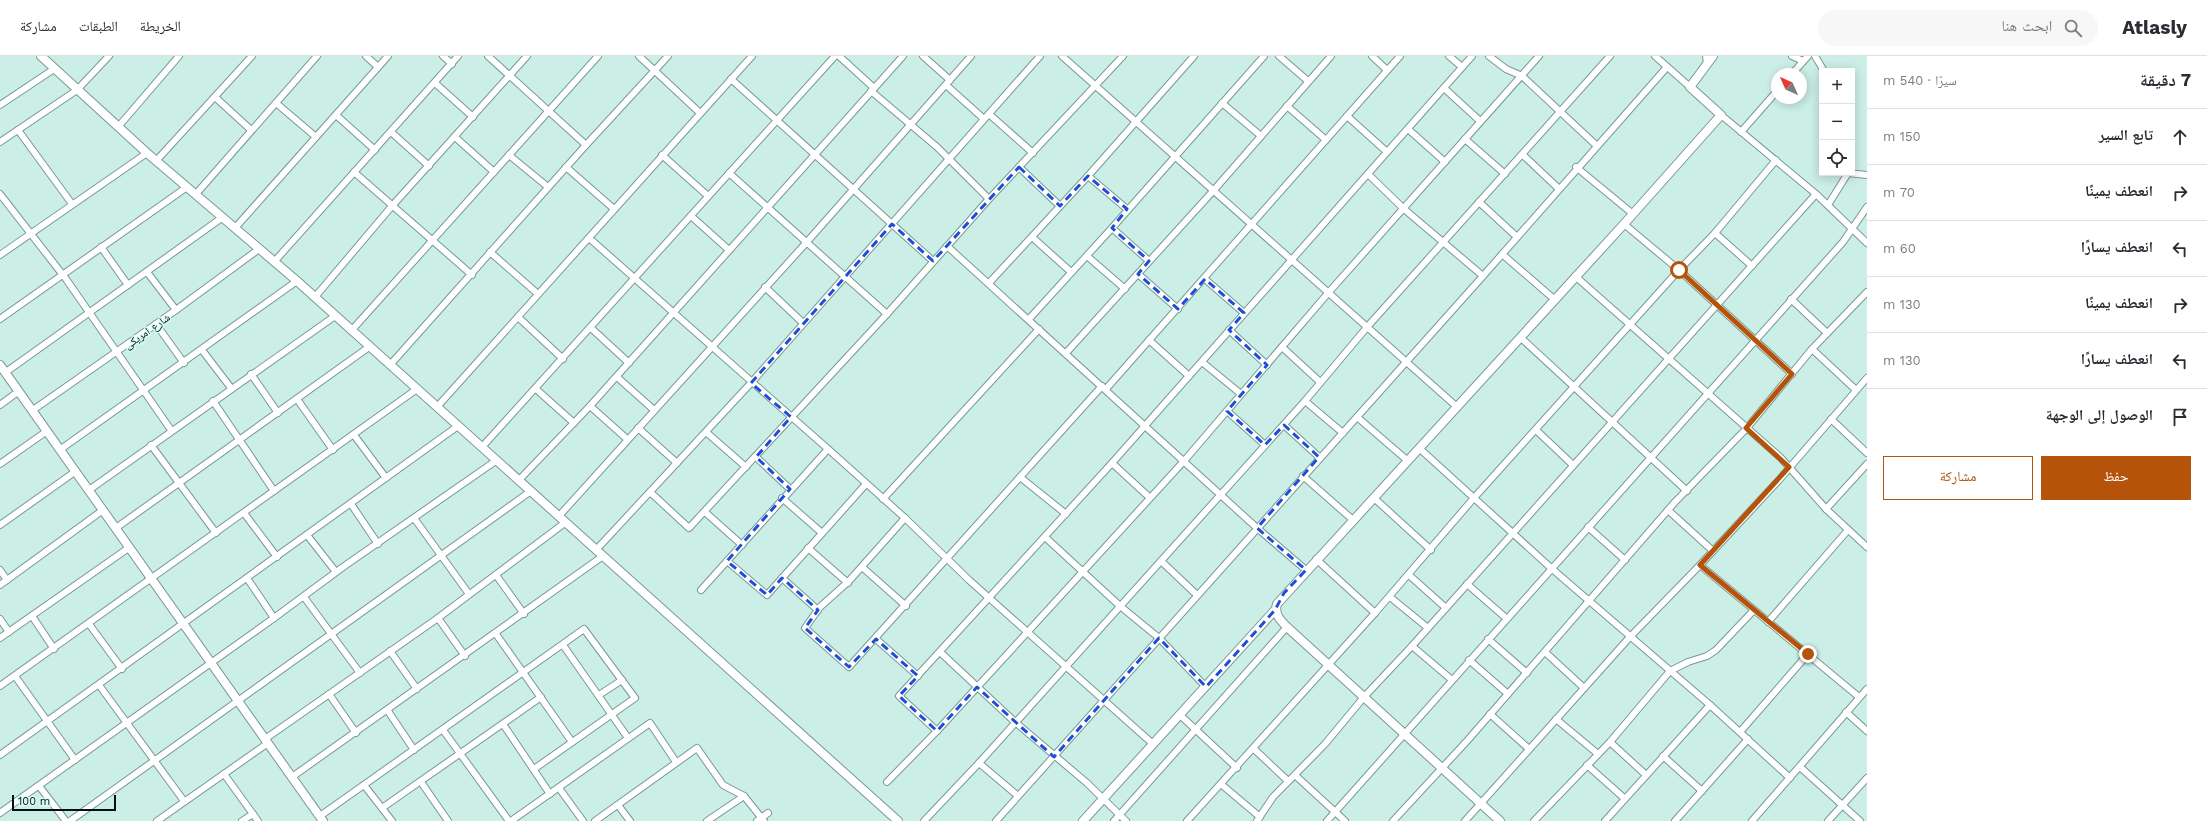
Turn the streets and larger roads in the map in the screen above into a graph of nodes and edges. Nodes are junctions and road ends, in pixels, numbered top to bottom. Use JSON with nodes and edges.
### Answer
{"nodes":[{"id":1,"x":109,"y":56,"type":"edge"},
{"id":2,"x":179,"y":56,"type":"edge"},
{"id":3,"x":252,"y":56,"type":"edge"},
{"id":4,"x":317,"y":56,"type":"edge"},
{"id":5,"x":366,"y":56,"type":"edge"},
{"id":6,"x":388,"y":56,"type":"edge"},
{"id":7,"x":443,"y":56,"type":"edge"},
{"id":8,"x":458,"y":56,"type":"edge"},
{"id":9,"x":488,"y":56,"type":"edge"},
{"id":10,"x":528,"y":56,"type":"edge"},
{"id":11,"x":598,"y":56,"type":"edge"},
{"id":12,"x":639,"y":56,"type":"edge"},
{"id":13,"x":668,"y":56,"type":"edge"},
{"id":14,"x":752,"y":56,"type":"edge"},
{"id":15,"x":835,"y":56,"type":"edge"},
{"id":16,"x":838,"y":56,"type":"edge"},
{"id":17,"x":903,"y":56,"type":"edge"},
{"id":18,"x":923,"y":56,"type":"edge"},
{"id":19,"x":971,"y":56,"type":"edge"},
{"id":20,"x":1040,"y":56,"type":"edge"},
{"id":21,"x":1062,"y":56,"type":"edge"},
{"id":22,"x":1123,"y":56,"type":"edge"},
{"id":23,"x":1194,"y":56,"type":"edge"},
{"id":24,"x":1264,"y":56,"type":"edge"},
{"id":25,"x":1279,"y":56,"type":"edge"},
{"id":26,"x":1372,"y":56,"type":"edge"},
{"id":27,"x":1400,"y":56,"type":"edge"},
{"id":28,"x":1449,"y":56,"type":"edge"},
{"id":29,"x":1472,"y":56,"type":"edge"},
{"id":30,"x":1489,"y":56,"type":"edge"},
{"id":31,"x":1539,"y":56,"type":"edge"},
{"id":32,"x":1610,"y":56,"type":"edge"},
{"id":33,"x":1655,"y":56,"type":"edge"},
{"id":34,"x":1714,"y":56,"type":"edge"},
{"id":35,"x":1792,"y":56,"type":"edge"},
{"id":36,"x":1808,"y":56,"type":"edge"},
{"id":37,"x":1815,"y":56,"type":"edge"},
{"id":38,"x":42,"y":57,"type":"edge"},
{"id":39,"x":1327,"y":57,"type":"edge"},
{"id":40,"x":1706,"y":60,"type":"edge"},
{"id":41,"x":1803,"y":62,"type":"junction"},
{"id":42,"x":452,"y":64,"type":"junction"},
{"id":43,"x":378,"y":67,"type":"junction"},
{"id":44,"x":1462,"y":67,"type":"junction"},
{"id":45,"x":1667,"y":67,"type":"junction"},
{"id":46,"x":1798,"y":68,"type":"edge"},
{"id":47,"x":1822,"y":68,"type":"edge"},
{"id":48,"x":54,"y":69,"type":"junction"},
{"id":49,"x":1388,"y":70,"type":"junction"},
{"id":50,"x":655,"y":71,"type":"junction"},
{"id":51,"x":510,"y":76,"type":"junction"},
{"id":52,"x":1522,"y":76,"type":"junction"},
{"id":53,"x":732,"y":79,"type":"junction"},
{"id":54,"x":950,"y":80,"type":"junction"},
{"id":55,"x":1308,"y":81,"type":"junction"},
{"id":56,"x":435,"y":83,"type":"junction"},
{"id":57,"x":946,"y":85,"type":"junction"},
{"id":58,"x":1095,"y":85,"type":"junction"},
{"id":59,"x":1690,"y":87,"type":"junction"},
{"id":60,"x":1444,"y":88,"type":"junction"},
{"id":61,"x":872,"y":89,"type":"junction"},
{"id":62,"x":78,"y":90,"type":"junction"},
{"id":63,"x":215,"y":98,"type":"junction"},
{"id":64,"x":1771,"y":99,"type":"edge"},
{"id":65,"x":276,"y":102,"type":"junction"},
{"id":66,"x":1222,"y":103,"type":"junction"},
{"id":67,"x":0,"y":105,"type":"edge"},
{"id":68,"x":1287,"y":106,"type":"junction"},
{"id":69,"x":548,"y":111,"type":"junction"},
{"id":70,"x":700,"y":113,"type":"junction"},
{"id":71,"x":1560,"y":113,"type":"junction"},
{"id":72,"x":336,"y":115,"type":"junction"},
{"id":73,"x":1721,"y":115,"type":"junction"},
{"id":74,"x":986,"y":116,"type":"junction"},
{"id":75,"x":1347,"y":116,"type":"junction"},
{"id":76,"x":473,"y":117,"type":"junction"},
{"id":77,"x":776,"y":120,"type":"junction"},
{"id":78,"x":1480,"y":121,"type":"junction"},
{"id":79,"x":1136,"y":122,"type":"junction"},
{"id":80,"x":910,"y":125,"type":"junction"},
{"id":81,"x":118,"y":127,"type":"junction"},
{"id":82,"x":1408,"y":129,"type":"junction"},
{"id":83,"x":18,"y":130,"type":"junction"},
{"id":84,"x":251,"y":130,"type":"junction"},
{"id":85,"x":391,"y":132,"type":"junction"},
{"id":86,"x":1741,"y":132,"type":"junction"},
{"id":87,"x":1261,"y":136,"type":"junction"},
{"id":88,"x":316,"y":137,"type":"junction"},
{"id":89,"x":455,"y":137,"type":"junction"},
{"id":90,"x":1465,"y":139,"type":"junction"},
{"id":91,"x":1326,"y":140,"type":"junction"},
{"id":92,"x":0,"y":142,"type":"edge"},
{"id":93,"x":586,"y":145,"type":"junction"},
{"id":94,"x":1597,"y":146,"type":"junction"},
{"id":95,"x":375,"y":150,"type":"junction"},
{"id":96,"x":1387,"y":152,"type":"junction"},
{"id":97,"x":147,"y":153,"type":"junction"},
{"id":98,"x":1033,"y":153,"type":"junction"},
{"id":99,"x":814,"y":154,"type":"junction"},
{"id":100,"x":509,"y":155,"type":"junction"},
{"id":101,"x":1523,"y":155,"type":"junction"},
{"id":102,"x":662,"y":156,"type":"junction"},
{"id":103,"x":1175,"y":156,"type":"junction"},
{"id":104,"x":948,"y":158,"type":"junction"},
{"id":105,"x":1776,"y":160,"type":"junction"},
{"id":106,"x":156,"y":161,"type":"junction"},
{"id":107,"x":1445,"y":162,"type":"junction"},
{"id":108,"x":429,"y":166,"type":"junction"},
{"id":109,"x":566,"y":167,"type":"junction"},
{"id":110,"x":1576,"y":167,"type":"junction"},
{"id":111,"x":1019,"y":168,"type":"junction"},
{"id":112,"x":354,"y":172,"type":"junction"},
{"id":113,"x":494,"y":172,"type":"junction"},
{"id":114,"x":729,"y":173,"type":"junction"},
{"id":115,"x":1368,"y":174,"type":"junction"},
{"id":116,"x":1505,"y":174,"type":"junction"},
{"id":117,"x":1855,"y":174,"type":"edge"},
{"id":118,"x":1088,"y":176,"type":"junction"},
{"id":119,"x":1846,"y":176,"type":"edge"},
{"id":120,"x":1867,"y":176,"type":"edge"},
{"id":121,"x":187,"y":187,"type":"junction"},
{"id":122,"x":548,"y":187,"type":"junction"},
{"id":123,"x":853,"y":188,"type":"junction"},
{"id":124,"x":1558,"y":188,"type":"junction"},
{"id":125,"x":1214,"y":190,"type":"junction"},
{"id":126,"x":0,"y":194,"type":"edge"},
{"id":127,"x":196,"y":194,"type":"junction"},
{"id":128,"x":1816,"y":194,"type":"junction"},
{"id":129,"x":708,"y":196,"type":"junction"},
{"id":130,"x":989,"y":199,"type":"junction"},
{"id":131,"x":1479,"y":202,"type":"junction"},
{"id":132,"x":72,"y":204,"type":"junction"},
{"id":133,"x":1828,"y":205,"type":"junction"},
{"id":134,"x":392,"y":206,"type":"junction"},
{"id":135,"x":1060,"y":206,"type":"junction"},
{"id":136,"x":1867,"y":207,"type":"edge"},
{"id":137,"x":767,"y":208,"type":"junction"},
{"id":138,"x":1404,"y":208,"type":"junction"},
{"id":139,"x":614,"y":209,"type":"junction"},
{"id":140,"x":1127,"y":209,"type":"junction"},
{"id":141,"x":1633,"y":214,"type":"junction"},
{"id":142,"x":691,"y":216,"type":"junction"},
{"id":143,"x":223,"y":217,"type":"junction"},
{"id":144,"x":892,"y":224,"type":"junction"},
{"id":145,"x":1252,"y":224,"type":"junction"},
{"id":146,"x":1624,"y":224,"type":"junction"},
{"id":147,"x":235,"y":228,"type":"junction"},
{"id":148,"x":1112,"y":228,"type":"junction"},
{"id":149,"x":1850,"y":229,"type":"junction"},
{"id":150,"x":1715,"y":233,"type":"junction"},
{"id":151,"x":30,"y":234,"type":"junction"},
{"id":152,"x":1032,"y":237,"type":"junction"},
{"id":153,"x":1517,"y":237,"type":"junction"},
{"id":154,"x":589,"y":238,"type":"junction"},
{"id":155,"x":432,"y":240,"type":"junction"},
{"id":156,"x":806,"y":243,"type":"junction"},
{"id":157,"x":1443,"y":243,"type":"junction"},
{"id":158,"x":1867,"y":243,"type":"edge"},
{"id":159,"x":947,"y":246,"type":"junction"},
{"id":160,"x":101,"y":247,"type":"junction"},
{"id":161,"x":260,"y":249,"type":"junction"},
{"id":162,"x":729,"y":250,"type":"junction"},
{"id":163,"x":490,"y":252,"type":"junction"},
{"id":164,"x":1502,"y":254,"type":"junction"},
{"id":165,"x":0,"y":255,"type":"edge"},
{"id":166,"x":1087,"y":256,"type":"junction"},
{"id":167,"x":1292,"y":259,"type":"junction"},
{"id":168,"x":933,"y":261,"type":"junction"},
{"id":169,"x":1149,"y":261,"type":"junction"},
{"id":170,"x":274,"y":262,"type":"junction"},
{"id":171,"x":1752,"y":266,"type":"junction"},
{"id":172,"x":1679,"y":270,"type":"junction"},
{"id":173,"x":147,"y":272,"type":"junction"},
{"id":174,"x":1071,"y":272,"type":"junction"},
{"id":175,"x":1138,"y":274,"type":"junction"},
{"id":176,"x":63,"y":275,"type":"junction"},
{"id":177,"x":472,"y":275,"type":"junction"},
{"id":178,"x":1483,"y":276,"type":"junction"},
{"id":179,"x":1575,"y":276,"type":"junction"},
{"id":180,"x":844,"y":277,"type":"junction"},
{"id":181,"x":636,"y":278,"type":"junction"},
{"id":182,"x":1204,"y":279,"type":"junction"},
{"id":183,"x":297,"y":281,"type":"junction"},
{"id":184,"x":989,"y":284,"type":"junction"},
{"id":185,"x":128,"y":285,"type":"junction"},
{"id":186,"x":765,"y":287,"type":"junction"},
{"id":187,"x":1125,"y":289,"type":"junction"},
{"id":188,"x":1330,"y":292,"type":"junction"},
{"id":189,"x":1867,"y":292,"type":"edge"},
{"id":190,"x":538,"y":294,"type":"junction"},
{"id":191,"x":315,"y":297,"type":"junction"},
{"id":192,"x":1554,"y":299,"type":"junction"},
{"id":193,"x":1792,"y":299,"type":"junction"},
{"id":194,"x":1718,"y":305,"type":"junction"},
{"id":195,"x":1178,"y":309,"type":"junction"},
{"id":196,"x":176,"y":310,"type":"junction"},
{"id":197,"x":89,"y":312,"type":"junction"},
{"id":198,"x":1244,"y":312,"type":"junction"},
{"id":199,"x":673,"y":313,"type":"junction"},
{"id":200,"x":887,"y":314,"type":"junction"},
{"id":201,"x":335,"y":316,"type":"junction"},
{"id":202,"x":518,"y":317,"type":"junction"},
{"id":203,"x":0,"y":319,"type":"edge"},
{"id":204,"x":1028,"y":319,"type":"junction"},
{"id":205,"x":803,"y":323,"type":"junction"},
{"id":206,"x":156,"y":324,"type":"junction"},
{"id":207,"x":1630,"y":325,"type":"junction"},
{"id":208,"x":1368,"y":326,"type":"junction"},
{"id":209,"x":591,"y":328,"type":"junction"},
{"id":210,"x":1039,"y":329,"type":"junction"},
{"id":211,"x":1229,"y":330,"type":"junction"},
{"id":212,"x":351,"y":331,"type":"junction"},
{"id":213,"x":1827,"y":333,"type":"junction"},
{"id":214,"x":1520,"y":337,"type":"junction"},
{"id":215,"x":1756,"y":339,"type":"junction"},
{"id":216,"x":1149,"y":340,"type":"junction"},
{"id":217,"x":369,"y":347,"type":"junction"},
{"id":218,"x":711,"y":347,"type":"junction"},
{"id":219,"x":1282,"y":347,"type":"junction"},
{"id":220,"x":1812,"y":349,"type":"junction"},
{"id":221,"x":202,"y":350,"type":"junction"},
{"id":222,"x":116,"y":352,"type":"junction"},
{"id":223,"x":1066,"y":353,"type":"junction"},
{"id":224,"x":563,"y":359,"type":"junction"},
{"id":225,"x":1406,"y":360,"type":"junction"},
{"id":226,"x":1669,"y":360,"type":"junction"},
{"id":227,"x":1202,"y":362,"type":"junction"},
{"id":228,"x":184,"y":363,"type":"junction"},
{"id":229,"x":629,"y":363,"type":"junction"},
{"id":230,"x":0,"y":365,"type":"edge"},
{"id":231,"x":1267,"y":365,"type":"junction"},
{"id":232,"x":390,"y":366,"type":"junction"},
{"id":233,"x":6,"y":372,"type":"junction"},
{"id":234,"x":251,"y":374,"type":"junction"},
{"id":235,"x":1792,"y":374,"type":"junction"},
{"id":236,"x":616,"y":376,"type":"junction"},
{"id":237,"x":1189,"y":376,"type":"junction"},
{"id":238,"x":1867,"y":378,"type":"edge"},
{"id":239,"x":751,"y":382,"type":"junction"},
{"id":240,"x":1320,"y":382,"type":"junction"},
{"id":241,"x":1574,"y":387,"type":"junction"},
{"id":242,"x":231,"y":388,"type":"junction"},
{"id":243,"x":1104,"y":388,"type":"junction"},
{"id":244,"x":536,"y":389,"type":"junction"},
{"id":245,"x":143,"y":390,"type":"junction"},
{"id":246,"x":416,"y":390,"type":"junction"},
{"id":247,"x":1856,"y":390,"type":"junction"},
{"id":248,"x":19,"y":392,"type":"junction"},
{"id":249,"x":1241,"y":394,"type":"junction"},
{"id":250,"x":1709,"y":394,"type":"junction"},
{"id":251,"x":297,"y":399,"type":"junction"},
{"id":252,"x":213,"y":401,"type":"junction"},
{"id":253,"x":1305,"y":401,"type":"junction"},
{"id":254,"x":0,"y":405,"type":"edge"},
{"id":255,"x":590,"y":406,"type":"junction"},
{"id":256,"x":1456,"y":406,"type":"junction"},
{"id":257,"x":437,"y":407,"type":"junction"},
{"id":258,"x":33,"y":410,"type":"junction"},
{"id":259,"x":654,"y":410,"type":"junction"},
{"id":260,"x":1227,"y":411,"type":"junction"},
{"id":261,"x":278,"y":413,"type":"junction"},
{"id":262,"x":1357,"y":416,"type":"junction"},
{"id":263,"x":791,"y":417,"type":"junction"},
{"id":264,"x":1830,"y":419,"type":"junction"},
{"id":265,"x":1612,"y":421,"type":"junction"},
{"id":266,"x":574,"y":423,"type":"junction"},
{"id":267,"x":1284,"y":425,"type":"junction"},
{"id":268,"x":458,"y":426,"type":"junction"},
{"id":269,"x":1144,"y":426,"type":"junction"},
{"id":270,"x":638,"y":428,"type":"junction"},
{"id":271,"x":1746,"y":428,"type":"junction"},
{"id":272,"x":172,"y":430,"type":"junction"},
{"id":273,"x":1536,"y":430,"type":"junction"},
{"id":274,"x":47,"y":431,"type":"junction"},
{"id":275,"x":706,"y":432,"type":"junction"},
{"id":276,"x":1343,"y":433,"type":"junction"},
{"id":277,"x":354,"y":435,"type":"junction"},
{"id":278,"x":627,"y":439,"type":"junction"},
{"id":279,"x":239,"y":441,"type":"junction"},
{"id":280,"x":151,"y":445,"type":"junction"},
{"id":281,"x":1265,"y":445,"type":"junction"},
{"id":282,"x":482,"y":447,"type":"junction"},
{"id":283,"x":1419,"y":448,"type":"junction"},
{"id":284,"x":60,"y":449,"type":"junction"},
{"id":285,"x":828,"y":449,"type":"junction"},
{"id":286,"x":333,"y":450,"type":"junction"},
{"id":287,"x":1867,"y":453,"type":"edge"},
{"id":288,"x":756,"y":457,"type":"junction"},
{"id":289,"x":1320,"y":457,"type":"junction"},
{"id":290,"x":1652,"y":457,"type":"junction"},
{"id":291,"x":497,"y":460,"type":"junction"},
{"id":292,"x":1184,"y":461,"type":"junction"},
{"id":293,"x":1408,"y":461,"type":"junction"},
{"id":294,"x":677,"y":463,"type":"junction"},
{"id":295,"x":1112,"y":463,"type":"junction"},
{"id":296,"x":0,"y":464,"type":"edge"},
{"id":297,"x":1867,"y":464,"type":"edge"},
{"id":298,"x":1573,"y":465,"type":"junction"},
{"id":299,"x":746,"y":467,"type":"junction"},
{"id":300,"x":1789,"y":467,"type":"junction"},
{"id":301,"x":76,"y":471,"type":"junction"},
{"id":302,"x":1303,"y":476,"type":"junction"},
{"id":303,"x":1020,"y":477,"type":"junction"},
{"id":304,"x":386,"y":478,"type":"junction"},
{"id":305,"x":519,"y":480,"type":"junction"},
{"id":306,"x":178,"y":483,"type":"junction"},
{"id":307,"x":866,"y":484,"type":"junction"},
{"id":308,"x":790,"y":489,"type":"junction"},
{"id":309,"x":89,"y":490,"type":"junction"},
{"id":310,"x":274,"y":491,"type":"junction"},
{"id":311,"x":531,"y":491,"type":"junction"},
{"id":312,"x":1687,"y":491,"type":"junction"},
{"id":313,"x":650,"y":492,"type":"junction"},
{"id":314,"x":1220,"y":495,"type":"junction"},
{"id":315,"x":1149,"y":497,"type":"junction"},
{"id":316,"x":782,"y":498,"type":"junction"},
{"id":317,"x":1374,"y":498,"type":"junction"},
{"id":318,"x":883,"y":499,"type":"junction"},
{"id":319,"x":1473,"y":499,"type":"junction"},
{"id":320,"x":351,"y":504,"type":"junction"},
{"id":321,"x":1826,"y":509,"type":"junction"},
{"id":322,"x":103,"y":510,"type":"junction"},
{"id":323,"x":1668,"y":510,"type":"junction"},
{"id":324,"x":705,"y":512,"type":"junction"},
{"id":325,"x":244,"y":513,"type":"junction"},
{"id":326,"x":1066,"y":514,"type":"junction"},
{"id":327,"x":559,"y":516,"type":"junction"},
{"id":328,"x":414,"y":518,"type":"junction"},
{"id":329,"x":905,"y":518,"type":"junction"},
{"id":330,"x":1353,"y":520,"type":"junction"},
{"id":331,"x":566,"y":522,"type":"junction"},
{"id":332,"x":0,"y":525,"type":"edge"},
{"id":333,"x":1588,"y":527,"type":"junction"},
{"id":334,"x":116,"y":528,"type":"junction"},
{"id":335,"x":1257,"y":528,"type":"junction"},
{"id":336,"x":1848,"y":530,"type":"junction"},
{"id":337,"x":216,"y":533,"type":"junction"},
{"id":338,"x":822,"y":533,"type":"junction"},
{"id":339,"x":1512,"y":533,"type":"junction"},
{"id":340,"x":307,"y":535,"type":"junction"},
{"id":341,"x":1045,"y":537,"type":"junction"},
{"id":342,"x":378,"y":544,"type":"junction"},
{"id":343,"x":742,"y":545,"type":"junction"},
{"id":344,"x":1866,"y":545,"type":"edge"},
{"id":345,"x":130,"y":547,"type":"junction"},
{"id":346,"x":808,"y":548,"type":"junction"},
{"id":347,"x":596,"y":550,"type":"junction"},
{"id":348,"x":1431,"y":550,"type":"junction"},
{"id":349,"x":1713,"y":551,"type":"junction"},
{"id":350,"x":442,"y":556,"type":"junction"},
{"id":351,"x":603,"y":556,"type":"junction"},
{"id":352,"x":277,"y":557,"type":"junction"},
{"id":353,"x":947,"y":559,"type":"junction"},
{"id":354,"x":1316,"y":559,"type":"junction"},
{"id":355,"x":1625,"y":560,"type":"junction"},
{"id":356,"x":727,"y":561,"type":"junction"},
{"id":357,"x":1161,"y":561,"type":"junction"},
{"id":358,"x":1700,"y":565,"type":"junction"},
{"id":359,"x":862,"y":567,"type":"junction"},
{"id":360,"x":1551,"y":568,"type":"junction"},
{"id":361,"x":0,"y":570,"type":"edge"},
{"id":362,"x":1082,"y":570,"type":"junction"},
{"id":363,"x":1306,"y":570,"type":"junction"},
{"id":364,"x":336,"y":572,"type":"junction"},
{"id":365,"x":496,"y":575,"type":"junction"},
{"id":366,"x":1409,"y":575,"type":"junction"},
{"id":367,"x":247,"y":578,"type":"junction"},
{"id":368,"x":782,"y":578,"type":"junction"},
{"id":369,"x":152,"y":579,"type":"junction"},
{"id":370,"x":7,"y":580,"type":"junction"},
{"id":371,"x":848,"y":583,"type":"junction"},
{"id":372,"x":1467,"y":584,"type":"junction"},
{"id":373,"x":0,"y":585,"type":"edge"},
{"id":374,"x":700,"y":590,"type":"dead end"},
{"id":375,"x":469,"y":594,"type":"junction"},
{"id":376,"x":1197,"y":595,"type":"junction"},
{"id":377,"x":304,"y":597,"type":"junction"},
{"id":378,"x":1390,"y":597,"type":"junction"},
{"id":379,"x":988,"y":598,"type":"junction"},
{"id":380,"x":1589,"y":603,"type":"junction"},
{"id":381,"x":906,"y":606,"type":"junction"},
{"id":382,"x":1120,"y":606,"type":"junction"},
{"id":383,"x":1446,"y":608,"type":"junction"},
{"id":384,"x":818,"y":610,"type":"junction"},
{"id":385,"x":1275,"y":610,"type":"junction"},
{"id":386,"x":1754,"y":610,"type":"junction"},
{"id":387,"x":1375,"y":613,"type":"junction"},
{"id":388,"x":524,"y":614,"type":"junction"},
{"id":389,"x":32,"y":616,"type":"junction"},
{"id":390,"x":274,"y":618,"type":"junction"},
{"id":391,"x":438,"y":618,"type":"junction"},
{"id":392,"x":1506,"y":618,"type":"junction"},
{"id":393,"x":0,"y":619,"type":"edge"},
{"id":394,"x":1768,"y":622,"type":"junction"},
{"id":395,"x":89,"y":624,"type":"junction"},
{"id":396,"x":184,"y":624,"type":"junction"},
{"id":397,"x":1287,"y":627,"type":"junction"},
{"id":398,"x":1428,"y":628,"type":"junction"},
{"id":399,"x":9,"y":632,"type":"junction"},
{"id":400,"x":1027,"y":632,"type":"junction"},
{"id":401,"x":331,"y":633,"type":"junction"},
{"id":402,"x":496,"y":634,"type":"junction"},
{"id":403,"x":0,"y":638,"type":"edge"},
{"id":404,"x":1159,"y":638,"type":"junction"},
{"id":405,"x":1629,"y":638,"type":"junction"},
{"id":406,"x":876,"y":639,"type":"junction"},
{"id":407,"x":1488,"y":639,"type":"junction"},
{"id":408,"x":563,"y":645,"type":"junction"},
{"id":409,"x":1412,"y":646,"type":"junction"},
{"id":410,"x":54,"y":649,"type":"junction"},
{"id":411,"x":390,"y":651,"type":"junction"},
{"id":412,"x":940,"y":652,"type":"junction"},
{"id":413,"x":1545,"y":652,"type":"junction"},
{"id":414,"x":1808,"y":654,"type":"junction"},
{"id":415,"x":465,"y":656,"type":"junction"},
{"id":416,"x":1470,"y":660,"type":"junction"},
{"id":417,"x":210,"y":663,"type":"junction"},
{"id":418,"x":1327,"y":665,"type":"junction"},
{"id":419,"x":1064,"y":666,"type":"junction"},
{"id":420,"x":122,"y":669,"type":"junction"},
{"id":421,"x":1670,"y":671,"type":"junction"},
{"id":422,"x":524,"y":672,"type":"junction"},
{"id":423,"x":360,"y":673,"type":"junction"},
{"id":424,"x":1527,"y":673,"type":"junction"},
{"id":425,"x":15,"y":676,"type":"junction"},
{"id":426,"x":918,"y":676,"type":"junction"},
{"id":427,"x":622,"y":680,"type":"junction"},
{"id":428,"x":1452,"y":680,"type":"junction"},
{"id":429,"x":99,"y":685,"type":"junction"},
{"id":430,"x":0,"y":686,"type":"edge"},
{"id":431,"x":977,"y":687,"type":"junction"},
{"id":432,"x":1206,"y":687,"type":"junction"},
{"id":433,"x":1584,"y":688,"type":"junction"},
{"id":434,"x":1867,"y":689,"type":"edge"},
{"id":435,"x":417,"y":690,"type":"junction"},
{"id":436,"x":329,"y":694,"type":"junction"},
{"id":437,"x":1508,"y":694,"type":"junction"},
{"id":438,"x":599,"y":695,"type":"junction"},
{"id":439,"x":541,"y":697,"type":"junction"},
{"id":440,"x":1364,"y":697,"type":"junction"},
{"id":441,"x":1859,"y":697,"type":"junction"},
{"id":442,"x":1103,"y":700,"type":"junction"},
{"id":443,"x":238,"y":702,"type":"junction"},
{"id":444,"x":1710,"y":705,"type":"junction"},
{"id":445,"x":388,"y":711,"type":"junction"},
{"id":446,"x":1846,"y":712,"type":"junction"},
{"id":447,"x":612,"y":714,"type":"junction"},
{"id":448,"x":1490,"y":714,"type":"junction"},
{"id":449,"x":1180,"y":715,"type":"junction"},
{"id":450,"x":1556,"y":719,"type":"junction"},
{"id":451,"x":47,"y":722,"type":"junction"},
{"id":452,"x":1015,"y":722,"type":"junction"},
{"id":453,"x":128,"y":723,"type":"junction"},
{"id":454,"x":503,"y":724,"type":"junction"},
{"id":455,"x":1195,"y":729,"type":"junction"},
{"id":456,"x":443,"y":730,"type":"junction"},
{"id":457,"x":937,"y":731,"type":"junction"},
{"id":458,"x":1867,"y":731,"type":"edge"},
{"id":459,"x":1740,"y":732,"type":"junction"},
{"id":460,"x":356,"y":733,"type":"junction"},
{"id":461,"x":1404,"y":735,"type":"junction"},
{"id":462,"x":628,"y":738,"type":"junction"},
{"id":463,"x":1748,"y":739,"type":"junction"},
{"id":464,"x":267,"y":741,"type":"junction"},
{"id":465,"x":572,"y":742,"type":"junction"},
{"id":466,"x":1610,"y":742,"type":"junction"},
{"id":467,"x":1153,"y":744,"type":"junction"},
{"id":468,"x":1254,"y":749,"type":"junction"},
{"id":469,"x":1529,"y":749,"type":"junction"},
{"id":470,"x":414,"y":750,"type":"junction"},
{"id":471,"x":460,"y":754,"type":"junction"},
{"id":472,"x":1598,"y":754,"type":"junction"},
{"id":473,"x":0,"y":755,"type":"edge"},
{"id":474,"x":1662,"y":756,"type":"junction"},
{"id":475,"x":1054,"y":757,"type":"junction"},
{"id":476,"x":75,"y":760,"type":"junction"},
{"id":477,"x":155,"y":760,"type":"junction"},
{"id":478,"x":676,"y":762,"type":"junction"},
{"id":479,"x":979,"y":763,"type":"junction"},
{"id":480,"x":1587,"y":765,"type":"junction"},
{"id":481,"x":1800,"y":767,"type":"junction"},
{"id":482,"x":1236,"y":768,"type":"junction"},
{"id":483,"x":1441,"y":768,"type":"junction"},
{"id":484,"x":534,"y":769,"type":"junction"},
{"id":485,"x":224,"y":774,"type":"junction"},
{"id":486,"x":1646,"y":775,"type":"junction"},
{"id":487,"x":1296,"y":776,"type":"junction"},
{"id":488,"x":292,"y":777,"type":"junction"},
{"id":489,"x":1790,"y":778,"type":"junction"},
{"id":490,"x":1867,"y":778,"type":"edge"},
{"id":491,"x":1288,"y":781,"type":"junction"},
{"id":492,"x":421,"y":782,"type":"junction"},
{"id":493,"x":887,"y":782,"type":"dead end"},
{"id":494,"x":364,"y":784,"type":"junction"},
{"id":495,"x":1222,"y":785,"type":"junction"},
{"id":496,"x":39,"y":786,"type":"junction"},
{"id":497,"x":559,"y":788,"type":"junction"},
{"id":498,"x":1702,"y":791,"type":"junction"},
{"id":499,"x":550,"y":794,"type":"junction"},
{"id":500,"x":744,"y":796,"type":"junction"},
{"id":501,"x":1018,"y":796,"type":"junction"},
{"id":502,"x":1624,"y":798,"type":"junction"},
{"id":503,"x":1103,"y":799,"type":"junction"},
{"id":504,"x":184,"y":801,"type":"junction"},
{"id":505,"x":1480,"y":804,"type":"junction"},
{"id":506,"x":618,"y":805,"type":"junction"},
{"id":507,"x":1843,"y":805,"type":"junction"},
{"id":508,"x":382,"y":808,"type":"junction"},
{"id":509,"x":1336,"y":811,"type":"junction"},
{"id":510,"x":0,"y":813,"type":"edge"},
{"id":511,"x":768,"y":813,"type":"dead end"},
{"id":512,"x":253,"y":814,"type":"junction"},
{"id":513,"x":1119,"y":815,"type":"junction"},
{"id":514,"x":321,"y":819,"type":"edge"},
{"id":515,"x":1258,"y":819,"type":"edge"},
{"id":516,"x":761,"y":820,"type":"edge"},
{"id":517,"x":1606,"y":820,"type":"edge"},
{"id":518,"x":66,"y":821,"type":"edge"},
{"id":519,"x":70,"y":821,"type":"edge"},
{"id":520,"x":157,"y":821,"type":"edge"},
{"id":521,"x":242,"y":821,"type":"edge"},
{"id":522,"x":258,"y":821,"type":"edge"},
{"id":523,"x":392,"y":821,"type":"edge"},
{"id":524,"x":448,"y":821,"type":"edge"},
{"id":525,"x":510,"y":821,"type":"edge"},
{"id":526,"x":583,"y":821,"type":"edge"},
{"id":527,"x":595,"y":821,"type":"edge"},
{"id":528,"x":630,"y":821,"type":"edge"},
{"id":529,"x":707,"y":821,"type":"edge"},
{"id":530,"x":898,"y":821,"type":"edge"},
{"id":531,"x":924,"y":821,"type":"edge"},
{"id":532,"x":996,"y":821,"type":"edge"},
{"id":533,"x":1083,"y":821,"type":"edge"},
{"id":534,"x":1114,"y":821,"type":"edge"},
{"id":535,"x":1126,"y":821,"type":"edge"},
{"id":536,"x":1187,"y":821,"type":"edge"},
{"id":537,"x":1327,"y":821,"type":"edge"},
{"id":538,"x":1345,"y":821,"type":"edge"},
{"id":539,"x":1393,"y":821,"type":"edge"},
{"id":540,"x":1465,"y":821,"type":"edge"},
{"id":541,"x":1500,"y":821,"type":"edge"},
{"id":542,"x":1534,"y":821,"type":"edge"},
{"id":543,"x":1675,"y":821,"type":"edge"},
{"id":544,"x":1752,"y":821,"type":"edge"},
{"id":545,"x":1828,"y":821,"type":"edge"},
{"id":546,"x":1860,"y":821,"type":"edge"}],
"edges":[{"from":1,"to":62,"type":"street"},
{"from":2,"to":81,"type":"street"},
{"from":3,"to":63,"type":"street"},
{"from":4,"to":65,"type":"street"},
{"from":5,"to":43,"type":"street"},
{"from":6,"to":43,"type":"street"},
{"from":7,"to":42,"type":"street"},
{"from":8,"to":42,"type":"street"},
{"from":9,"to":51,"type":"street"},
{"from":10,"to":51,"type":"street"},
{"from":11,"to":69,"type":"street"},
{"from":12,"to":50,"type":"street"},
{"from":13,"to":50,"type":"street"},
{"from":14,"to":53,"type":"street"},
{"from":15,"to":77,"type":"street"},
{"from":16,"to":61,"type":"street"},
{"from":17,"to":61,"type":"street"},
{"from":18,"to":54,"type":"street"},
{"from":19,"to":54,"type":"street"},
{"from":20,"to":74,"type":"street"},
{"from":21,"to":58,"type":"street"},
{"from":22,"to":58,"type":"street"},
{"from":23,"to":79,"type":"street"},
{"from":24,"to":66,"type":"street"},
{"from":25,"to":55,"type":"street"},
{"from":26,"to":49,"type":"street"},
{"from":27,"to":49,"type":"street"},
{"from":28,"to":44,"type":"street"},
{"from":29,"to":44,"type":"street"},
{"from":30,"to":52,"type":"street"},
{"from":31,"to":52,"type":"street"},
{"from":32,"to":71,"type":"street"},
{"from":33,"to":45,"type":"street"},
{"from":34,"to":40,"type":"street"},
{"from":35,"to":41,"type":"street"},
{"from":36,"to":41,"type":"street"},
{"from":37,"to":47,"type":"street"},
{"from":38,"to":48,"type":"street"},
{"from":39,"to":55,"type":"street"},
{"from":40,"to":59,"type":"street"},
{"from":41,"to":46,"type":"street"},
{"from":42,"to":56,"type":"street"},
{"from":43,"to":72,"type":"street"},
{"from":44,"to":60,"type":"street"},
{"from":45,"to":59,"type":"street"},
{"from":45,"to":94,"type":"street"},
{"from":48,"to":62,"type":"street"},
{"from":48,"to":67,"type":"street"},
{"from":49,"to":75,"type":"street"},
{"from":50,"to":70,"type":"street"},
{"from":50,"to":93,"type":"street"},
{"from":51,"to":69,"type":"street"},
{"from":51,"to":76,"type":"street"},
{"from":52,"to":71,"type":"street"},
{"from":52,"to":78,"type":"street"},
{"from":53,"to":70,"type":"street"},
{"from":53,"to":77,"type":"street"},
{"from":54,"to":57,"type":"street"},
{"from":55,"to":68,"type":"street"},
{"from":56,"to":76,"type":"street"},
{"from":56,"to":85,"type":"street"},
{"from":57,"to":74,"type":"street"},
{"from":57,"to":80,"type":"street"},
{"from":58,"to":79,"type":"street"},
{"from":58,"to":98,"type":"street"},
{"from":59,"to":73,"type":"street"},
{"from":60,"to":78,"type":"street"},
{"from":60,"to":82,"type":"street"},
{"from":61,"to":80,"type":"street"},
{"from":61,"to":99,"type":"street"},
{"from":62,"to":81,"type":"street"},
{"from":62,"to":83,"type":"street"},
{"from":63,"to":84,"type":"street"},
{"from":63,"to":106,"type":"street"},
{"from":64,"to":86,"type":"street"},
{"from":65,"to":84,"type":"street"},
{"from":65,"to":88,"type":"street"},
{"from":66,"to":87,"type":"street"},
{"from":66,"to":103,"type":"street"},
{"from":68,"to":87,"type":"street"},
{"from":68,"to":91,"type":"street"},
{"from":69,"to":93,"type":"street"},
{"from":69,"to":100,"type":"street"},
{"from":70,"to":102,"type":"street"},
{"from":71,"to":94,"type":"street"},
{"from":71,"to":101,"type":"street"},
{"from":72,"to":88,"type":"street"},
{"from":72,"to":95,"type":"street"},
{"from":73,"to":86,"type":"street"},
{"from":73,"to":141,"type":"street"},
{"from":74,"to":98,"type":"street"},
{"from":74,"to":104,"type":"street"},
{"from":75,"to":91,"type":"street"},
{"from":75,"to":96,"type":"street"},
{"from":76,"to":89,"type":"street"},
{"from":77,"to":99,"type":"street"},
{"from":77,"to":114,"type":"street"},
{"from":78,"to":90,"type":"street"},
{"from":79,"to":103,"type":"street"},
{"from":79,"to":118,"type":"street"},
{"from":80,"to":104,"type":"street"},
{"from":80,"to":123,"type":"street"},
{"from":81,"to":97,"type":"street"},
{"from":82,"to":96,"type":"street"},
{"from":82,"to":107,"type":"street"},
{"from":83,"to":92,"type":"street"},
{"from":83,"to":132,"type":"street"},
{"from":84,"to":127,"type":"street"},
{"from":85,"to":95,"type":"street"},
{"from":85,"to":108,"type":"street"},
{"from":86,"to":105,"type":"street"},
{"from":87,"to":125,"type":"street"},
{"from":88,"to":147,"type":"street"},
{"from":89,"to":108,"type":"street"},
{"from":89,"to":113,"type":"street"},
{"from":90,"to":107,"type":"street"},
{"from":90,"to":116,"type":"street"},
{"from":91,"to":145,"type":"street"},
{"from":93,"to":109,"type":"street"},
{"from":94,"to":110,"type":"street"},
{"from":95,"to":112,"type":"street"},
{"from":96,"to":115,"type":"street"},
{"from":97,"to":106,"type":"street"},
{"from":97,"to":132,"type":"street"},
{"from":98,"to":111,"type":"street"},
{"from":99,"to":123,"type":"street"},
{"from":99,"to":137,"type":"street"},
{"from":100,"to":113,"type":"street"},
{"from":100,"to":122,"type":"street"},
{"from":101,"to":116,"type":"street"},
{"from":101,"to":124,"type":"street"},
{"from":102,"to":129,"type":"street"},
{"from":102,"to":139,"type":"street"},
{"from":103,"to":125,"type":"street"},
{"from":103,"to":140,"type":"street"},
{"from":104,"to":130,"type":"street"},
{"from":104,"to":144,"type":"street"},
{"from":105,"to":128,"type":"street"},
{"from":105,"to":150,"type":"street"},
{"from":106,"to":121,"type":"street"},
{"from":107,"to":138,"type":"street"},
{"from":108,"to":134,"type":"street"},
{"from":109,"to":122,"type":"street"},
{"from":109,"to":139,"type":"street"},
{"from":110,"to":124,"type":"street"},
{"from":110,"to":141,"type":"street"},
{"from":111,"to":130,"type":"street"},
{"from":111,"to":135,"type":"street"},
{"from":112,"to":134,"type":"street"},
{"from":112,"to":170,"type":"street"},
{"from":113,"to":155,"type":"street"},
{"from":114,"to":129,"type":"street"},
{"from":114,"to":137,"type":"street"},
{"from":115,"to":138,"type":"street"},
{"from":115,"to":167,"type":"street"},
{"from":116,"to":131,"type":"street"},
{"from":117,"to":120,"type":"street"},
{"from":118,"to":135,"type":"street"},
{"from":118,"to":140,"type":"street"},
{"from":119,"to":133,"type":"street"},
{"from":121,"to":127,"type":"street"},
{"from":121,"to":160,"type":"street"},
{"from":122,"to":163,"type":"street"},
{"from":123,"to":144,"type":"street"},
{"from":123,"to":156,"type":"street"},
{"from":124,"to":153,"type":"street"},
{"from":125,"to":145,"type":"street"},
{"from":125,"to":169,"type":"street"},
{"from":126,"to":151,"type":"street"},
{"from":127,"to":143,"type":"street"},
{"from":128,"to":133,"type":"street"},
{"from":128,"to":171,"type":"street"},
{"from":129,"to":142,"type":"street"},
{"from":130,"to":159,"type":"street"},
{"from":131,"to":153,"type":"street"},
{"from":131,"to":157,"type":"street"},
{"from":132,"to":151,"type":"street"},
{"from":133,"to":149,"type":"street"},
{"from":134,"to":155,"type":"street"},
{"from":134,"to":191,"type":"street"},
{"from":135,"to":152,"type":"street"},
{"from":136,"to":149,"type":"street"},
{"from":137,"to":156,"type":"street"},
{"from":137,"to":162,"type":"street"},
{"from":138,"to":157,"type":"street"},
{"from":138,"to":188,"type":"street"},
{"from":139,"to":154,"type":"street"},
{"from":140,"to":148,"type":"street"},
{"from":141,"to":146,"type":"street"},
{"from":142,"to":162,"type":"street"},
{"from":142,"to":181,"type":"street"},
{"from":143,"to":147,"type":"street"},
{"from":143,"to":173,"type":"street"},
{"from":144,"to":168,"type":"street"},
{"from":144,"to":180,"type":"street"},
{"from":145,"to":167,"type":"street"},
{"from":145,"to":182,"type":"street"},
{"from":146,"to":172,"type":"street"},
{"from":146,"to":179,"type":"street"},
{"from":147,"to":161,"type":"street"},
{"from":148,"to":166,"type":"street"},
{"from":148,"to":169,"type":"street"},
{"from":149,"to":158,"type":"street"},
{"from":149,"to":193,"type":"street"},
{"from":150,"to":171,"type":"street"},
{"from":150,"to":172,"type":"street"},
{"from":151,"to":165,"type":"street"},
{"from":151,"to":176,"type":"street"},
{"from":152,"to":174,"type":"street"},
{"from":152,"to":184,"type":"street"},
{"from":153,"to":164,"type":"street"},
{"from":154,"to":181,"type":"street"},
{"from":154,"to":190,"type":"street"},
{"from":155,"to":177,"type":"street"},
{"from":155,"to":212,"type":"street"},
{"from":156,"to":180,"type":"street"},
{"from":156,"to":186,"type":"street"},
{"from":157,"to":178,"type":"street"},
{"from":157,"to":208,"type":"street"},
{"from":159,"to":168,"type":"street"},
{"from":159,"to":184,"type":"street"},
{"from":160,"to":176,"type":"street"},
{"from":160,"to":185,"type":"street"},
{"from":161,"to":170,"type":"street"},
{"from":161,"to":196,"type":"street","name":"شارع امريكى"},
{"from":162,"to":199,"type":"street"},
{"from":163,"to":177,"type":"street"},
{"from":163,"to":190,"type":"street"},
{"from":164,"to":178,"type":"street"},
{"from":164,"to":192,"type":"street"},
{"from":166,"to":174,"type":"street"},
{"from":166,"to":187,"type":"street"},
{"from":167,"to":188,"type":"street"},
{"from":167,"to":198,"type":"street"},
{"from":168,"to":200,"type":"street"},
{"from":169,"to":175,"type":"street"},
{"from":170,"to":183,"type":"street"},
{"from":171,"to":194,"type":"street"},
{"from":172,"to":194,"type":"street"},
{"from":172,"to":207,"type":"street"},
{"from":173,"to":185,"type":"street"},
{"from":173,"to":196,"type":"street"},
{"from":174,"to":204,"type":"street"},
{"from":175,"to":187,"type":"street"},
{"from":175,"to":195,"type":"street"},
{"from":176,"to":197,"type":"street"},
{"from":176,"to":203,"type":"street"},
{"from":177,"to":232,"type":"street"},
{"from":178,"to":225,"type":"street"},
{"from":179,"to":192,"type":"street"},
{"from":179,"to":207,"type":"street"},
{"from":180,"to":200,"type":"street"},
{"from":180,"to":205,"type":"street"},
{"from":181,"to":199,"type":"street"},
{"from":181,"to":209,"type":"street"},
{"from":182,"to":195,"type":"street"},
{"from":182,"to":198,"type":"street"},
{"from":183,"to":191,"type":"street"},
{"from":183,"to":221,"type":"street"},
{"from":184,"to":204,"type":"street"},
{"from":185,"to":197,"type":"street"},
{"from":186,"to":205,"type":"street"},
{"from":186,"to":218,"type":"street"},
{"from":187,"to":223,"type":"street"},
{"from":188,"to":208,"type":"street"},
{"from":188,"to":219,"type":"street"},
{"from":189,"to":213,"type":"street"},
{"from":190,"to":202,"type":"street"},
{"from":191,"to":201,"type":"street"},
{"from":192,"to":214,"type":"street"},
{"from":193,"to":213,"type":"street"},
{"from":193,"to":215,"type":"street"},
{"from":194,"to":215,"type":"street"},
{"from":194,"to":226,"type":"street"},
{"from":195,"to":216,"type":"street"},
{"from":196,"to":206,"type":"street","name":"شارع امريكى"},
{"from":197,"to":222,"type":"street"},
{"from":197,"to":233,"type":"street"},
{"from":198,"to":211,"type":"street"},
{"from":199,"to":218,"type":"street"},
{"from":199,"to":229,"type":"street"},
{"from":200,"to":263,"type":"street"},
{"from":201,"to":212,"type":"street"},
{"from":201,"to":234,"type":"street"},
{"from":202,"to":224,"type":"street"},
{"from":202,"to":257,"type":"street"},
{"from":204,"to":210,"type":"street"},
{"from":205,"to":239,"type":"street"},
{"from":206,"to":222,"type":"street","name":"شارع امريكى"},
{"from":206,"to":228,"type":"street"},
{"from":207,"to":226,"type":"street"},
{"from":207,"to":241,"type":"street"},
{"from":208,"to":225,"type":"street"},
{"from":208,"to":240,"type":"street"},
{"from":209,"to":224,"type":"street"},
{"from":209,"to":229,"type":"street"},
{"from":210,"to":223,"type":"street"},
{"from":210,"to":318,"type":"street"},
{"from":211,"to":227,"type":"street"},
{"from":211,"to":231,"type":"street"},
{"from":212,"to":217,"type":"street"},
{"from":213,"to":220,"type":"street"},
{"from":214,"to":241,"type":"street"},
{"from":214,"to":256,"type":"street"},
{"from":215,"to":235,"type":"street"},
{"from":215,"to":250,"type":"street"},
{"from":216,"to":237,"type":"street"},
{"from":216,"to":243,"type":"street"},
{"from":217,"to":232,"type":"street"},
{"from":217,"to":251,"type":"street"},
{"from":218,"to":239,"type":"street"},
{"from":218,"to":259,"type":"street"},
{"from":219,"to":231,"type":"street"},
{"from":219,"to":240,"type":"street"},
{"from":220,"to":235,"type":"street"},
{"from":220,"to":247,"type":"street"},
{"from":221,"to":228,"type":"street"},
{"from":221,"to":242,"type":"street"},
{"from":222,"to":245,"type":"street"},
{"from":222,"to":258,"type":"street","name":"شارع امريكى"},
{"from":223,"to":243,"type":"street"},
{"from":224,"to":244,"type":"street"},
{"from":225,"to":256,"type":"street"},
{"from":225,"to":262,"type":"street"},
{"from":226,"to":250,"type":"street"},
{"from":226,"to":265,"type":"street"},
{"from":227,"to":237,"type":"street"},
{"from":227,"to":249,"type":"street"},
{"from":228,"to":245,"type":"street"},
{"from":229,"to":236,"type":"street"},
{"from":230,"to":233,"type":"street"},
{"from":231,"to":249,"type":"street"},
{"from":232,"to":246,"type":"street"},
{"from":233,"to":248,"type":"street"},
{"from":234,"to":242,"type":"street"},
{"from":234,"to":261,"type":"street"},
{"from":235,"to":271,"type":"street"},
{"from":236,"to":255,"type":"street"},
{"from":236,"to":259,"type":"street"},
{"from":237,"to":269,"type":"street"},
{"from":238,"to":247,"type":"street"},
{"from":239,"to":263,"type":"street"},
{"from":239,"to":275,"type":"street"},
{"from":240,"to":253,"type":"street"},
{"from":241,"to":265,"type":"street"},
{"from":241,"to":273,"type":"street"},
{"from":242,"to":252,"type":"street"},
{"from":243,"to":269,"type":"street"},
{"from":243,"to":303,"type":"street"},
{"from":244,"to":266,"type":"street"},
{"from":244,"to":282,"type":"street"},
{"from":245,"to":272,"type":"street"},
{"from":245,"to":284,"type":"street"},
{"from":246,"to":257,"type":"street"},
{"from":246,"to":277,"type":"street"},
{"from":247,"to":264,"type":"street"},
{"from":248,"to":254,"type":"street"},
{"from":248,"to":258,"type":"street"},
{"from":249,"to":260,"type":"street"},
{"from":250,"to":271,"type":"street"},
{"from":250,"to":290,"type":"street"},
{"from":251,"to":261,"type":"street"},
{"from":251,"to":286,"type":"street"},
{"from":252,"to":272,"type":"street"},
{"from":252,"to":279,"type":"street"},
{"from":253,"to":267,"type":"street"},
{"from":253,"to":276,"type":"street"},
{"from":255,"to":266,"type":"street"},
{"from":255,"to":278,"type":"street"},
{"from":256,"to":283,"type":"street"},
{"from":257,"to":268,"type":"street"},
{"from":258,"to":274,"type":"street"},
{"from":259,"to":270,"type":"street"},
{"from":260,"to":281,"type":"street"},
{"from":260,"to":292,"type":"street"},
{"from":261,"to":279,"type":"street"},
{"from":262,"to":276,"type":"street"},
{"from":262,"to":293,"type":"street"},
{"from":263,"to":285,"type":"street"},
{"from":263,"to":288,"type":"street"},
{"from":264,"to":287,"type":"street"},
{"from":264,"to":300,"type":"street"},
{"from":265,"to":290,"type":"street"},
{"from":265,"to":298,"type":"street"},
{"from":266,"to":305,"type":"street"},
{"from":267,"to":281,"type":"street"},
{"from":267,"to":289,"type":"street"},
{"from":268,"to":282,"type":"street"},
{"from":268,"to":304,"type":"street"},
{"from":269,"to":292,"type":"street"},
{"from":269,"to":295,"type":"street"},
{"from":270,"to":278,"type":"street"},
{"from":270,"to":294,"type":"street"},
{"from":271,"to":300,"type":"street"},
{"from":271,"to":312,"type":"street"},
{"from":272,"to":280,"type":"street"},
{"from":273,"to":298,"type":"street"},
{"from":273,"to":319,"type":"street"},
{"from":274,"to":284,"type":"street"},
{"from":274,"to":296,"type":"street"},
{"from":275,"to":294,"type":"street"},
{"from":275,"to":299,"type":"street"},
{"from":276,"to":289,"type":"street"},
{"from":277,"to":286,"type":"street"},
{"from":277,"to":304,"type":"street"},
{"from":278,"to":327,"type":"street"},
{"from":279,"to":306,"type":"street"},
{"from":279,"to":310,"type":"street"},
{"from":280,"to":306,"type":"street"},
{"from":280,"to":309,"type":"street"},
{"from":281,"to":314,"type":"street"},
{"from":282,"to":291,"type":"street"},
{"from":283,"to":293,"type":"street"},
{"from":283,"to":319,"type":"street"},
{"from":284,"to":301,"type":"street"},
{"from":285,"to":307,"type":"street"},
{"from":285,"to":308,"type":"street"},
{"from":286,"to":310,"type":"street"},
{"from":288,"to":299,"type":"street"},
{"from":288,"to":308,"type":"street"},
{"from":289,"to":302,"type":"street"},
{"from":290,"to":312,"type":"street"},
{"from":290,"to":333,"type":"street"},
{"from":291,"to":305,"type":"street"},
{"from":291,"to":328,"type":"street"},
{"from":292,"to":314,"type":"street"},
{"from":292,"to":315,"type":"street"},
{"from":293,"to":317,"type":"street"},
{"from":294,"to":313,"type":"street"},
{"from":295,"to":315,"type":"street"},
{"from":295,"to":326,"type":"street"},
{"from":297,"to":321,"type":"street"},
{"from":298,"to":339,"type":"street"},
{"from":299,"to":324,"type":"street"},
{"from":300,"to":321,"type":"street"},
{"from":300,"to":349,"type":"street"},
{"from":301,"to":309,"type":"street"},
{"from":301,"to":332,"type":"street"},
{"from":302,"to":330,"type":"street"},
{"from":302,"to":335,"type":"street"},
{"from":303,"to":326,"type":"street"},
{"from":303,"to":353,"type":"street"},
{"from":304,"to":320,"type":"street"},
{"from":305,"to":311,"type":"street"},
{"from":306,"to":334,"type":"street"},
{"from":306,"to":337,"type":"street"},
{"from":307,"to":318,"type":"street"},
{"from":307,"to":338,"type":"street"},
{"from":308,"to":316,"type":"street"},
{"from":309,"to":322,"type":"street"},
{"from":310,"to":325,"type":"street"},
{"from":311,"to":327,"type":"street"},
{"from":311,"to":350,"type":"street"},
{"from":312,"to":323,"type":"street"},
{"from":313,"to":324,"type":"street"},
{"from":313,"to":347,"type":"street"},
{"from":314,"to":335,"type":"street"},
{"from":314,"to":357,"type":"street"},
{"from":315,"to":362,"type":"street"},
{"from":316,"to":338,"type":"street"},
{"from":316,"to":343,"type":"street"},
{"from":317,"to":330,"type":"street"},
{"from":317,"to":348,"type":"street"},
{"from":318,"to":329,"type":"street"},
{"from":319,"to":339,"type":"street"},
{"from":319,"to":348,"type":"street"},
{"from":320,"to":340,"type":"street"},
{"from":320,"to":342,"type":"street"},
{"from":321,"to":336,"type":"street"},
{"from":322,"to":334,"type":"street"},
{"from":322,"to":370,"type":"street"},
{"from":323,"to":349,"type":"street"},
{"from":323,"to":355,"type":"street"},
{"from":324,"to":343,"type":"street"},
{"from":325,"to":337,"type":"street"},
{"from":325,"to":352,"type":"street"},
{"from":326,"to":341,"type":"street"},
{"from":327,"to":331,"type":"street"},
{"from":328,"to":342,"type":"street"},
{"from":328,"to":350,"type":"street"},
{"from":329,"to":353,"type":"street"},
{"from":329,"to":359,"type":"street"},
{"from":330,"to":354,"type":"street"},
{"from":331,"to":347,"type":"street"},
{"from":331,"to":365,"type":"street"},
{"from":333,"to":355,"type":"street"},
{"from":333,"to":360,"type":"street"},
{"from":334,"to":345,"type":"street"},
{"from":335,"to":363,"type":"street"},
{"from":335,"to":376,"type":"street"},
{"from":336,"to":344,"type":"street"},
{"from":336,"to":394,"type":"street"},
{"from":337,"to":369,"type":"street"},
{"from":338,"to":346,"type":"street"},
{"from":339,"to":360,"type":"street"},
{"from":339,"to":372,"type":"street"},
{"from":340,"to":352,"type":"street"},
{"from":340,"to":364,"type":"street"},
{"from":341,"to":362,"type":"street"},
{"from":341,"to":379,"type":"street"},
{"from":342,"to":364,"type":"street"},
{"from":343,"to":356,"type":"street"},
{"from":345,"to":369,"type":"street"},
{"from":345,"to":389,"type":"street"},
{"from":346,"to":368,"type":"street"},
{"from":346,"to":371,"type":"street"},
{"from":347,"to":351,"type":"street"},
{"from":348,"to":366,"type":"street"},
{"from":349,"to":358,"type":"street"},
{"from":350,"to":375,"type":"street"},
{"from":350,"to":401,"type":"street"},
{"from":351,"to":388,"type":"street"},
{"from":351,"to":530,"type":"street"},
{"from":352,"to":367,"type":"street"},
{"from":353,"to":379,"type":"street"},
{"from":353,"to":381,"type":"street"},
{"from":354,"to":363,"type":"street"},
{"from":354,"to":387,"type":"street"},
{"from":355,"to":380,"type":"street"},
{"from":356,"to":368,"type":"street"},
{"from":356,"to":374,"type":"street"},
{"from":357,"to":376,"type":"street"},
{"from":357,"to":382,"type":"street"},
{"from":358,"to":386,"type":"street"},
{"from":358,"to":405,"type":"street"},
{"from":359,"to":371,"type":"street"},
{"from":359,"to":381,"type":"street"},
{"from":360,"to":380,"type":"street"},
{"from":360,"to":392,"type":"street"},
{"from":361,"to":370,"type":"street"},
{"from":362,"to":382,"type":"street"},
{"from":362,"to":400,"type":"street"},
{"from":363,"to":385,"type":"street"},
{"from":364,"to":377,"type":"street"},
{"from":365,"to":375,"type":"street"},
{"from":365,"to":388,"type":"street"},
{"from":366,"to":378,"type":"street"},
{"from":366,"to":383,"type":"street"},
{"from":367,"to":390,"type":"street"},
{"from":367,"to":396,"type":"street"},
{"from":368,"to":384,"type":"street"},
{"from":369,"to":395,"type":"street"},
{"from":369,"to":396,"type":"street"},
{"from":370,"to":373,"type":"street"},
{"from":371,"to":384,"type":"street"},
{"from":372,"to":383,"type":"street"},
{"from":372,"to":392,"type":"street"},
{"from":375,"to":391,"type":"street"},
{"from":376,"to":404,"type":"street"},
{"from":377,"to":390,"type":"street"},
{"from":377,"to":401,"type":"street"},
{"from":378,"to":387,"type":"street"},
{"from":378,"to":398,"type":"street"},
{"from":379,"to":400,"type":"street"},
{"from":379,"to":412,"type":"street"},
{"from":380,"to":405,"type":"street"},
{"from":380,"to":413,"type":"street"},
{"from":381,"to":406,"type":"street"},
{"from":382,"to":404,"type":"street"},
{"from":382,"to":419,"type":"street"},
{"from":383,"to":398,"type":"street"},
{"from":384,"to":406,"type":"street"},
{"from":385,"to":397,"type":"street"},
{"from":385,"to":432,"type":"street"},
{"from":386,"to":394,"type":"street"},
{"from":386,"to":421,"type":"street"},
{"from":387,"to":418,"type":"street"},
{"from":388,"to":402,"type":"street"},
{"from":389,"to":399,"type":"street"},
{"from":389,"to":410,"type":"street"},
{"from":390,"to":417,"type":"street"},
{"from":391,"to":411,"type":"street"},
{"from":391,"to":415,"type":"street"},
{"from":392,"to":407,"type":"street"},
{"from":393,"to":399,"type":"street"},
{"from":394,"to":414,"type":"street"},
{"from":395,"to":410,"type":"street"},
{"from":395,"to":420,"type":"street"},
{"from":396,"to":417,"type":"street"},
{"from":396,"to":420,"type":"street"},
{"from":397,"to":418,"type":"street"},
{"from":397,"to":455,"type":"street"},
{"from":398,"to":409,"type":"street"},
{"from":399,"to":403,"type":"street"},
{"from":400,"to":419,"type":"street"},
{"from":400,"to":431,"type":"street"},
{"from":401,"to":423,"type":"street"},
{"from":401,"to":443,"type":"street"},
{"from":402,"to":415,"type":"street"},
{"from":402,"to":422,"type":"street"},
{"from":404,"to":432,"type":"street"},
{"from":404,"to":442,"type":"street"},
{"from":405,"to":421,"type":"street"},
{"from":405,"to":433,"type":"street"},
{"from":406,"to":426,"type":"street"},
{"from":407,"to":416,"type":"street"},
{"from":407,"to":424,"type":"street"},
{"from":408,"to":422,"type":"street"},
{"from":408,"to":427,"type":"street"},
{"from":408,"to":438,"type":"street"},
{"from":409,"to":428,"type":"street"},
{"from":409,"to":440,"type":"street"},
{"from":410,"to":425,"type":"street"},
{"from":411,"to":423,"type":"street"},
{"from":411,"to":435,"type":"street"},
{"from":412,"to":426,"type":"street"},
{"from":412,"to":431,"type":"street"},
{"from":413,"to":424,"type":"street"},
{"from":413,"to":433,"type":"street"},
{"from":414,"to":441,"type":"street"},
{"from":414,"to":459,"type":"street"},
{"from":415,"to":435,"type":"street"},
{"from":416,"to":428,"type":"street"},
{"from":416,"to":437,"type":"street"},
{"from":417,"to":443,"type":"street"},
{"from":417,"to":453,"type":"street"},
{"from":418,"to":440,"type":"street"},
{"from":418,"to":468,"type":"street"},
{"from":419,"to":442,"type":"street"},
{"from":419,"to":452,"type":"street"},
{"from":420,"to":429,"type":"street"},
{"from":421,"to":444,"type":"street"},
{"from":421,"to":466,"type":"street"},
{"from":422,"to":439,"type":"street"},
{"from":422,"to":456,"type":"street"},
{"from":423,"to":436,"type":"street"},
{"from":424,"to":437,"type":"street"},
{"from":425,"to":430,"type":"street"},
{"from":425,"to":451,"type":"street"},
{"from":426,"to":457,"type":"street"},
{"from":427,"to":438,"type":"street"},
{"from":427,"to":447,"type":"street"},
{"from":428,"to":461,"type":"street"},
{"from":429,"to":451,"type":"street"},
{"from":429,"to":453,"type":"street"},
{"from":431,"to":452,"type":"street"},
{"from":431,"to":457,"type":"street"},
{"from":432,"to":449,"type":"street"},
{"from":433,"to":450,"type":"street"},
{"from":434,"to":441,"type":"street"},
{"from":435,"to":445,"type":"street"},
{"from":436,"to":460,"type":"street"},
{"from":436,"to":464,"type":"street"},
{"from":437,"to":448,"type":"street"},
{"from":438,"to":447,"type":"street"},
{"from":439,"to":454,"type":"street"},
{"from":439,"to":465,"type":"street"},
{"from":440,"to":461,"type":"street"},
{"from":440,"to":487,"type":"street"},
{"from":441,"to":446,"type":"street"},
{"from":442,"to":467,"type":"street"},
{"from":442,"to":475,"type":"street"},
{"from":443,"to":464,"type":"street"},
{"from":443,"to":477,"type":"street"},
{"from":444,"to":459,"type":"street"},
{"from":444,"to":474,"type":"street"},
{"from":445,"to":460,"type":"street"},
{"from":445,"to":470,"type":"street"},
{"from":446,"to":458,"type":"street"},
{"from":446,"to":481,"type":"street"},
{"from":447,"to":462,"type":"street"},
{"from":447,"to":465,"type":"street"},
{"from":448,"to":469,"type":"street"},
{"from":448,"to":483,"type":"street"},
{"from":449,"to":455,"type":"street"},
{"from":449,"to":467,"type":"street"},
{"from":450,"to":469,"type":"street"},
{"from":450,"to":472,"type":"street"},
{"from":451,"to":473,"type":"street"},
{"from":451,"to":476,"type":"street"},
{"from":452,"to":475,"type":"street"},
{"from":452,"to":479,"type":"street"},
{"from":453,"to":476,"type":"street"},
{"from":453,"to":477,"type":"street"},
{"from":454,"to":471,"type":"street"},
{"from":454,"to":484,"type":"street"},
{"from":455,"to":482,"type":"street"},
{"from":455,"to":513,"type":"street"},
{"from":456,"to":470,"type":"street"},
{"from":456,"to":471,"type":"street"},
{"from":457,"to":493,"type":"street"},
{"from":459,"to":463,"type":"street"},
{"from":460,"to":488,"type":"street"},
{"from":461,"to":483,"type":"street"},
{"from":461,"to":509,"type":"street"},
{"from":462,"to":478,"type":"street"},
{"from":462,"to":497,"type":"street"},
{"from":463,"to":489,"type":"street"},
{"from":463,"to":498,"type":"street"},
{"from":464,"to":485,"type":"street"},
{"from":464,"to":488,"type":"street"},
{"from":465,"to":484,"type":"street"},
{"from":466,"to":472,"type":"street"},
{"from":466,"to":486,"type":"street"},
{"from":467,"to":503,"type":"street"},
{"from":468,"to":482,"type":"street"},
{"from":468,"to":491,"type":"street"},
{"from":469,"to":505,"type":"street"},
{"from":470,"to":494,"type":"street"},
{"from":471,"to":492,"type":"street"},
{"from":471,"to":525,"type":"street"},
{"from":472,"to":480,"type":"street"},
{"from":474,"to":486,"type":"street"},
{"from":474,"to":498,"type":"street"},
{"from":475,"to":501,"type":"street"},
{"from":475,"to":503,"type":"street"},
{"from":476,"to":496,"type":"street"},
{"from":477,"to":504,"type":"street"},
{"from":477,"to":519,"type":"street"},
{"from":478,"to":500,"type":"street"},
{"from":478,"to":506,"type":"street"},
{"from":479,"to":501,"type":"street"},
{"from":479,"to":531,"type":"street"},
{"from":480,"to":502,"type":"street"},
{"from":480,"to":542,"type":"street"},
{"from":481,"to":489,"type":"street"},
{"from":481,"to":507,"type":"street"},
{"from":482,"to":495,"type":"street"},
{"from":483,"to":505,"type":"street"},
{"from":483,"to":539,"type":"street"},
{"from":484,"to":499,"type":"street"},
{"from":485,"to":504,"type":"street"},
{"from":485,"to":512,"type":"street"},
{"from":486,"to":502,"type":"street"},
{"from":487,"to":491,"type":"street"},
{"from":487,"to":509,"type":"street"},
{"from":488,"to":514,"type":"street"},
{"from":489,"to":544,"type":"street"},
{"from":490,"to":507,"type":"street"},
{"from":491,"to":515,"type":"street"},
{"from":492,"to":508,"type":"street"},
{"from":492,"to":524,"type":"street"},
{"from":494,"to":508,"type":"street"},
{"from":494,"to":514,"type":"street"},
{"from":495,"to":515,"type":"street"},
{"from":495,"to":536,"type":"street"},
{"from":496,"to":510,"type":"street"},
{"from":496,"to":518,"type":"street"},
{"from":497,"to":499,"type":"street"},
{"from":497,"to":526,"type":"street"},
{"from":498,"to":543,"type":"street"},
{"from":499,"to":525,"type":"street"},
{"from":500,"to":516,"type":"street"},
{"from":500,"to":529,"type":"street"},
{"from":501,"to":532,"type":"street"},
{"from":502,"to":517,"type":"street"},
{"from":503,"to":513,"type":"street"},
{"from":503,"to":533,"type":"street"},
{"from":504,"to":520,"type":"street"},
{"from":505,"to":540,"type":"street"},
{"from":505,"to":541,"type":"street"},
{"from":506,"to":527,"type":"street"},
{"from":506,"to":528,"type":"street"},
{"from":507,"to":545,"type":"street"},
{"from":507,"to":546,"type":"street"},
{"from":508,"to":523,"type":"street"},
{"from":509,"to":537,"type":"street"},
{"from":509,"to":538,"type":"street"},
{"from":511,"to":516,"type":"street"},
{"from":512,"to":521,"type":"street"},
{"from":512,"to":522,"type":"street"},
{"from":513,"to":534,"type":"street"},
{"from":513,"to":535,"type":"street"}]}
